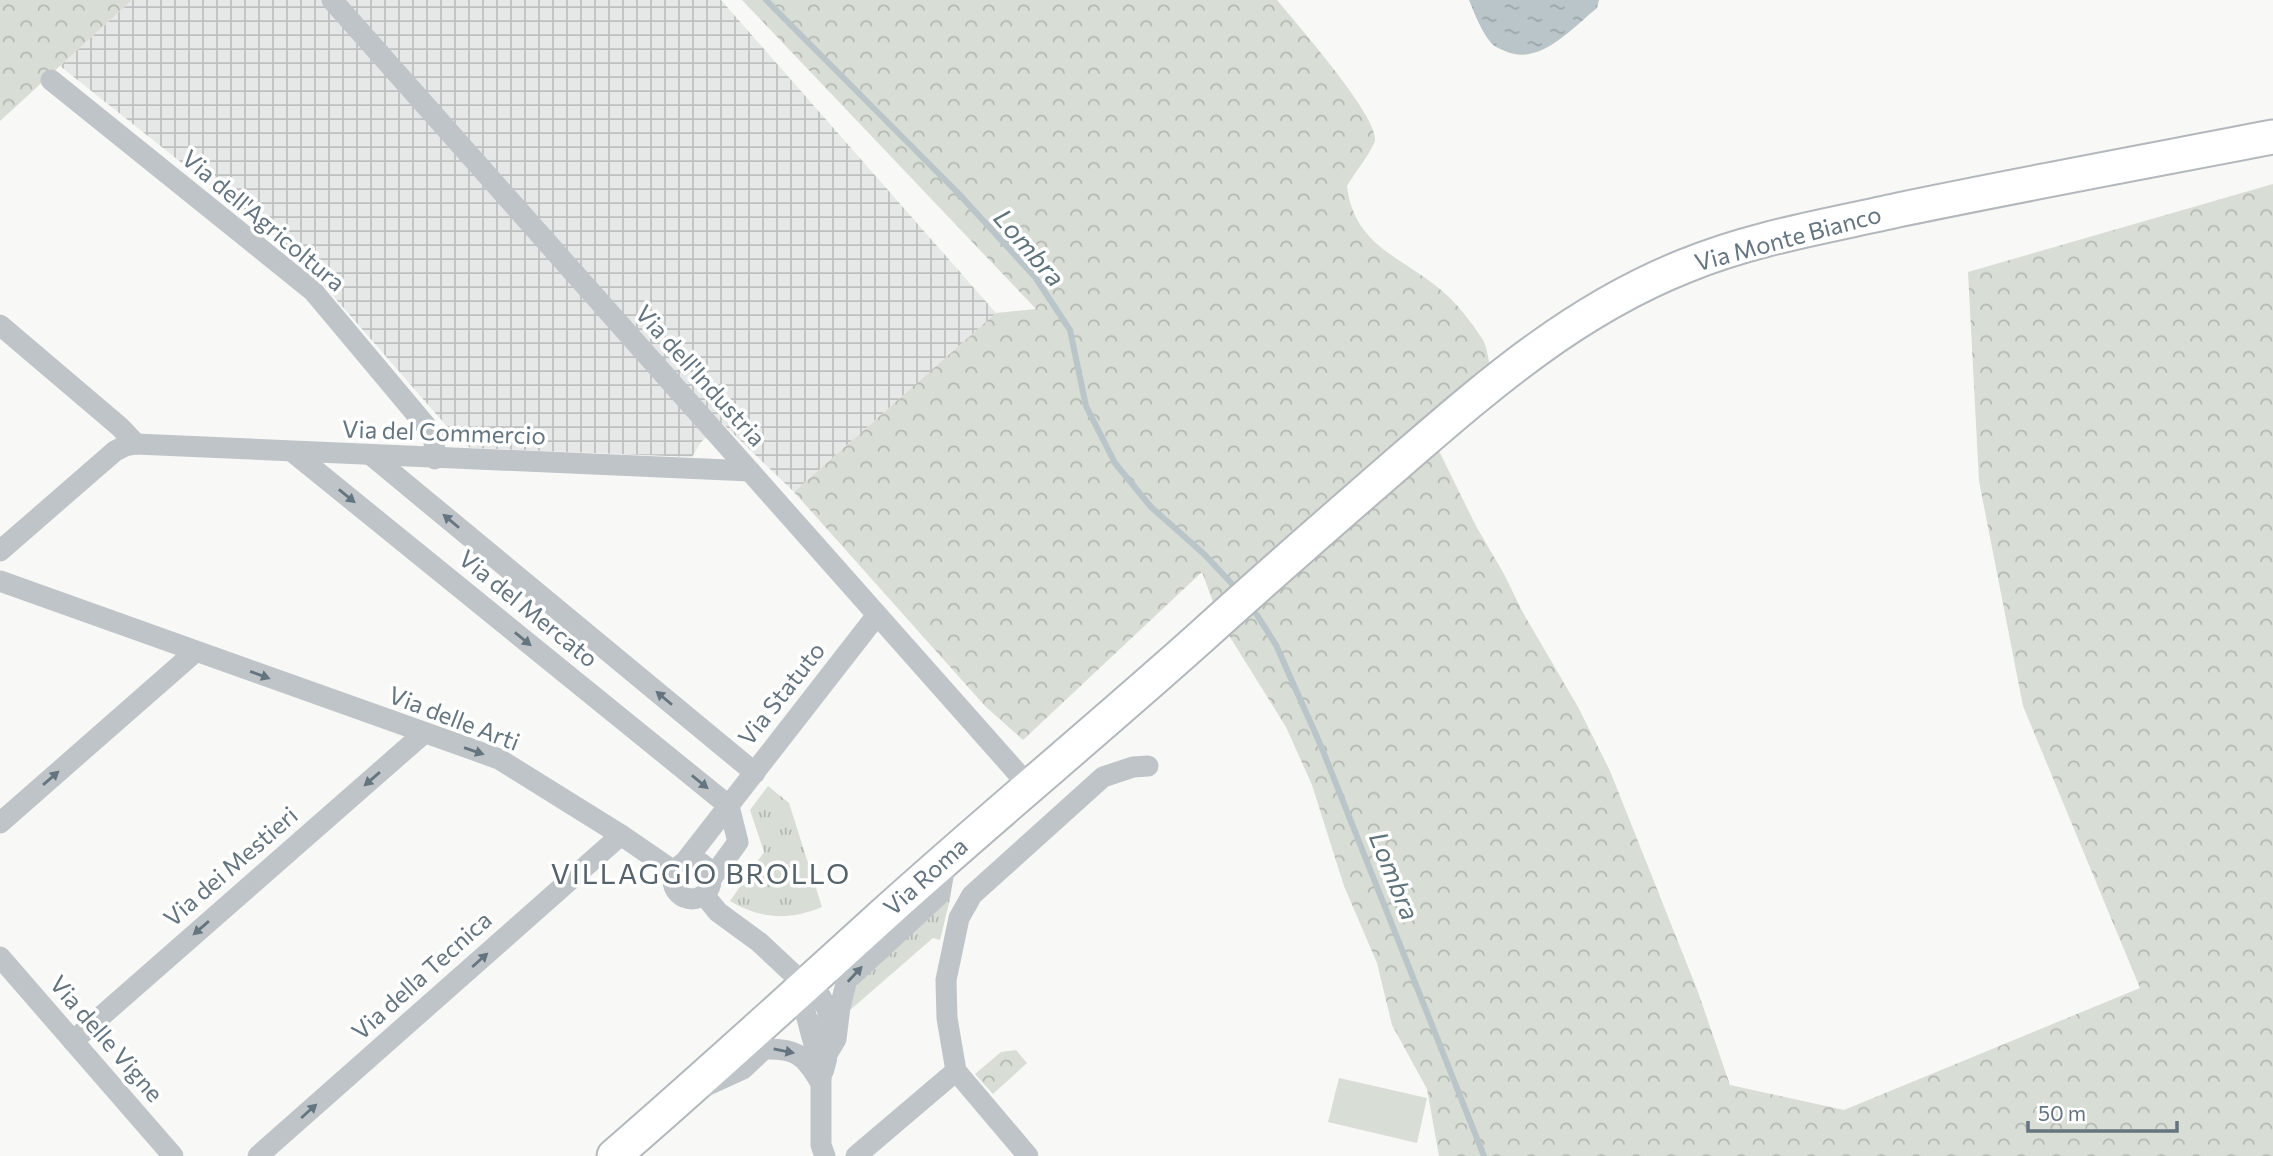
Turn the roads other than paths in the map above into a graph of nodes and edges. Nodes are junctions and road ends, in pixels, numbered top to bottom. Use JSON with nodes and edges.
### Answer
{"nodes":[{"id":1,"x":332,"y":0,"type":"edge"},
{"id":2,"x":51,"y":80,"type":"dead end"},
{"id":3,"x":2273,"y":136,"type":"edge"},
{"id":4,"x":0,"y":325,"type":"edge"},
{"id":5,"x":136,"y":444,"type":"junction"},
{"id":6,"x":294,"y":453,"type":"junction"},
{"id":7,"x":372,"y":456,"type":"junction"},
{"id":8,"x":435,"y":459,"type":"junction"},
{"id":9,"x":750,"y":471,"type":"junction"},
{"id":10,"x":0,"y":551,"type":"edge"},
{"id":11,"x":0,"y":581,"type":"edge"},
{"id":12,"x":1241,"y":600,"type":"joint"},
{"id":13,"x":877,"y":615,"type":"junction"},
{"id":14,"x":195,"y":652,"type":"junction"},
{"id":15,"x":423,"y":734,"type":"junction"},
{"id":16,"x":1148,"y":766,"type":"dead end"},
{"id":17,"x":755,"y":773,"type":"junction"},
{"id":18,"x":1029,"y":786,"type":"junction"},
{"id":19,"x":729,"y":806,"type":"junction"},
{"id":20,"x":0,"y":823,"type":"edge"},
{"id":21,"x":621,"y":835,"type":"junction"},
{"id":22,"x":946,"y":859,"type":"junction"},
{"id":23,"x":679,"y":868,"type":"junction"},
{"id":24,"x":707,"y":887,"type":"junction"},
{"id":25,"x":0,"y":957,"type":"edge"},
{"id":26,"x":805,"y":985,"type":"junction"},
{"id":27,"x":72,"y":1041,"type":"junction"},
{"id":28,"x":956,"y":1070,"type":"junction"},
{"id":29,"x":822,"y":1071,"type":"junction"},
{"id":30,"x":681,"y":1098,"type":"junction"},
{"id":31,"x":173,"y":1156,"type":"edge"},
{"id":32,"x":258,"y":1156,"type":"edge"},
{"id":33,"x":614,"y":1156,"type":"edge"},
{"id":34,"x":825,"y":1156,"type":"edge"},
{"id":35,"x":856,"y":1156,"type":"edge"},
{"id":36,"x":1028,"y":1156,"type":"edge"}],
"edges":[{"from":1,"to":9,"type":"street","name":"Via dell'Industria"},
{"from":2,"to":8,"type":"street","name":"Via dell'Agricoltura"},
{"from":3,"to":12,"type":"main road","name":"Via Monte Bianco"},
{"from":4,"to":5,"type":"street"},
{"from":5,"to":6,"type":"street","name":"Via del Commercio"},
{"from":5,"to":10,"type":"street"},
{"from":6,"to":7,"type":"street","name":"Via del Commercio"},
{"from":6,"to":19,"type":"street","name":"Via del Mercato","one_way":true},
{"from":7,"to":8,"type":"street","name":"Via del Commercio"},
{"from":17,"to":7,"type":"street","name":"Via del Mercato","one_way":true},
{"from":8,"to":9,"type":"street","name":"Via del Commercio"},
{"from":9,"to":13,"type":"street","name":"Via dell'Industria"},
{"from":11,"to":14,"type":"street","name":"Via delle Arti"},
{"from":12,"to":18,"type":"main road","name":"Via Roma"},
{"from":13,"to":17,"type":"street","name":"Via Statuto"},
{"from":13,"to":18,"type":"street","name":"Via dell'Industria"},
{"from":14,"to":15,"type":"street","name":"Via delle Arti","one_way":true},
{"from":20,"to":14,"type":"street","one_way":true},
{"from":15,"to":21,"type":"street","name":"Via delle Arti","one_way":true},
{"from":15,"to":27,"type":"street","name":"Via dei Mestieri","one_way":true},
{"from":16,"to":28,"type":"street"},
{"from":17,"to":19,"type":"street","name":"Via Statuto"},
{"from":18,"to":22,"type":"main road","name":"Via Roma"},
{"from":19,"to":23,"type":"street","name":"Via Statuto"},
{"from":19,"to":24,"type":"street"},
{"from":21,"to":23,"type":"street","name":"Via delle Arti"},
{"from":32,"to":21,"type":"street","name":"Via della Tecnica","one_way":true},
{"from":22,"to":26,"type":"main road","name":"Via Roma"},
{"from":29,"to":22,"type":"street","one_way":true},
{"from":23,"to":24,"type":"street"},
{"from":23,"to":24,"type":"street"},
{"from":24,"to":26,"type":"street"},
{"from":25,"to":27,"type":"street","name":"Via delle Vigne"},
{"from":26,"to":29,"type":"street"},
{"from":26,"to":30,"type":"main road","name":"Via Roma"},
{"from":27,"to":31,"type":"street","name":"Via delle Vigne"},
{"from":28,"to":35,"type":"street"},
{"from":28,"to":36,"type":"street"},
{"from":30,"to":29,"type":"street","one_way":true},
{"from":29,"to":34,"type":"street"},
{"from":30,"to":33,"type":"main road","name":"Via Roma"}]}
